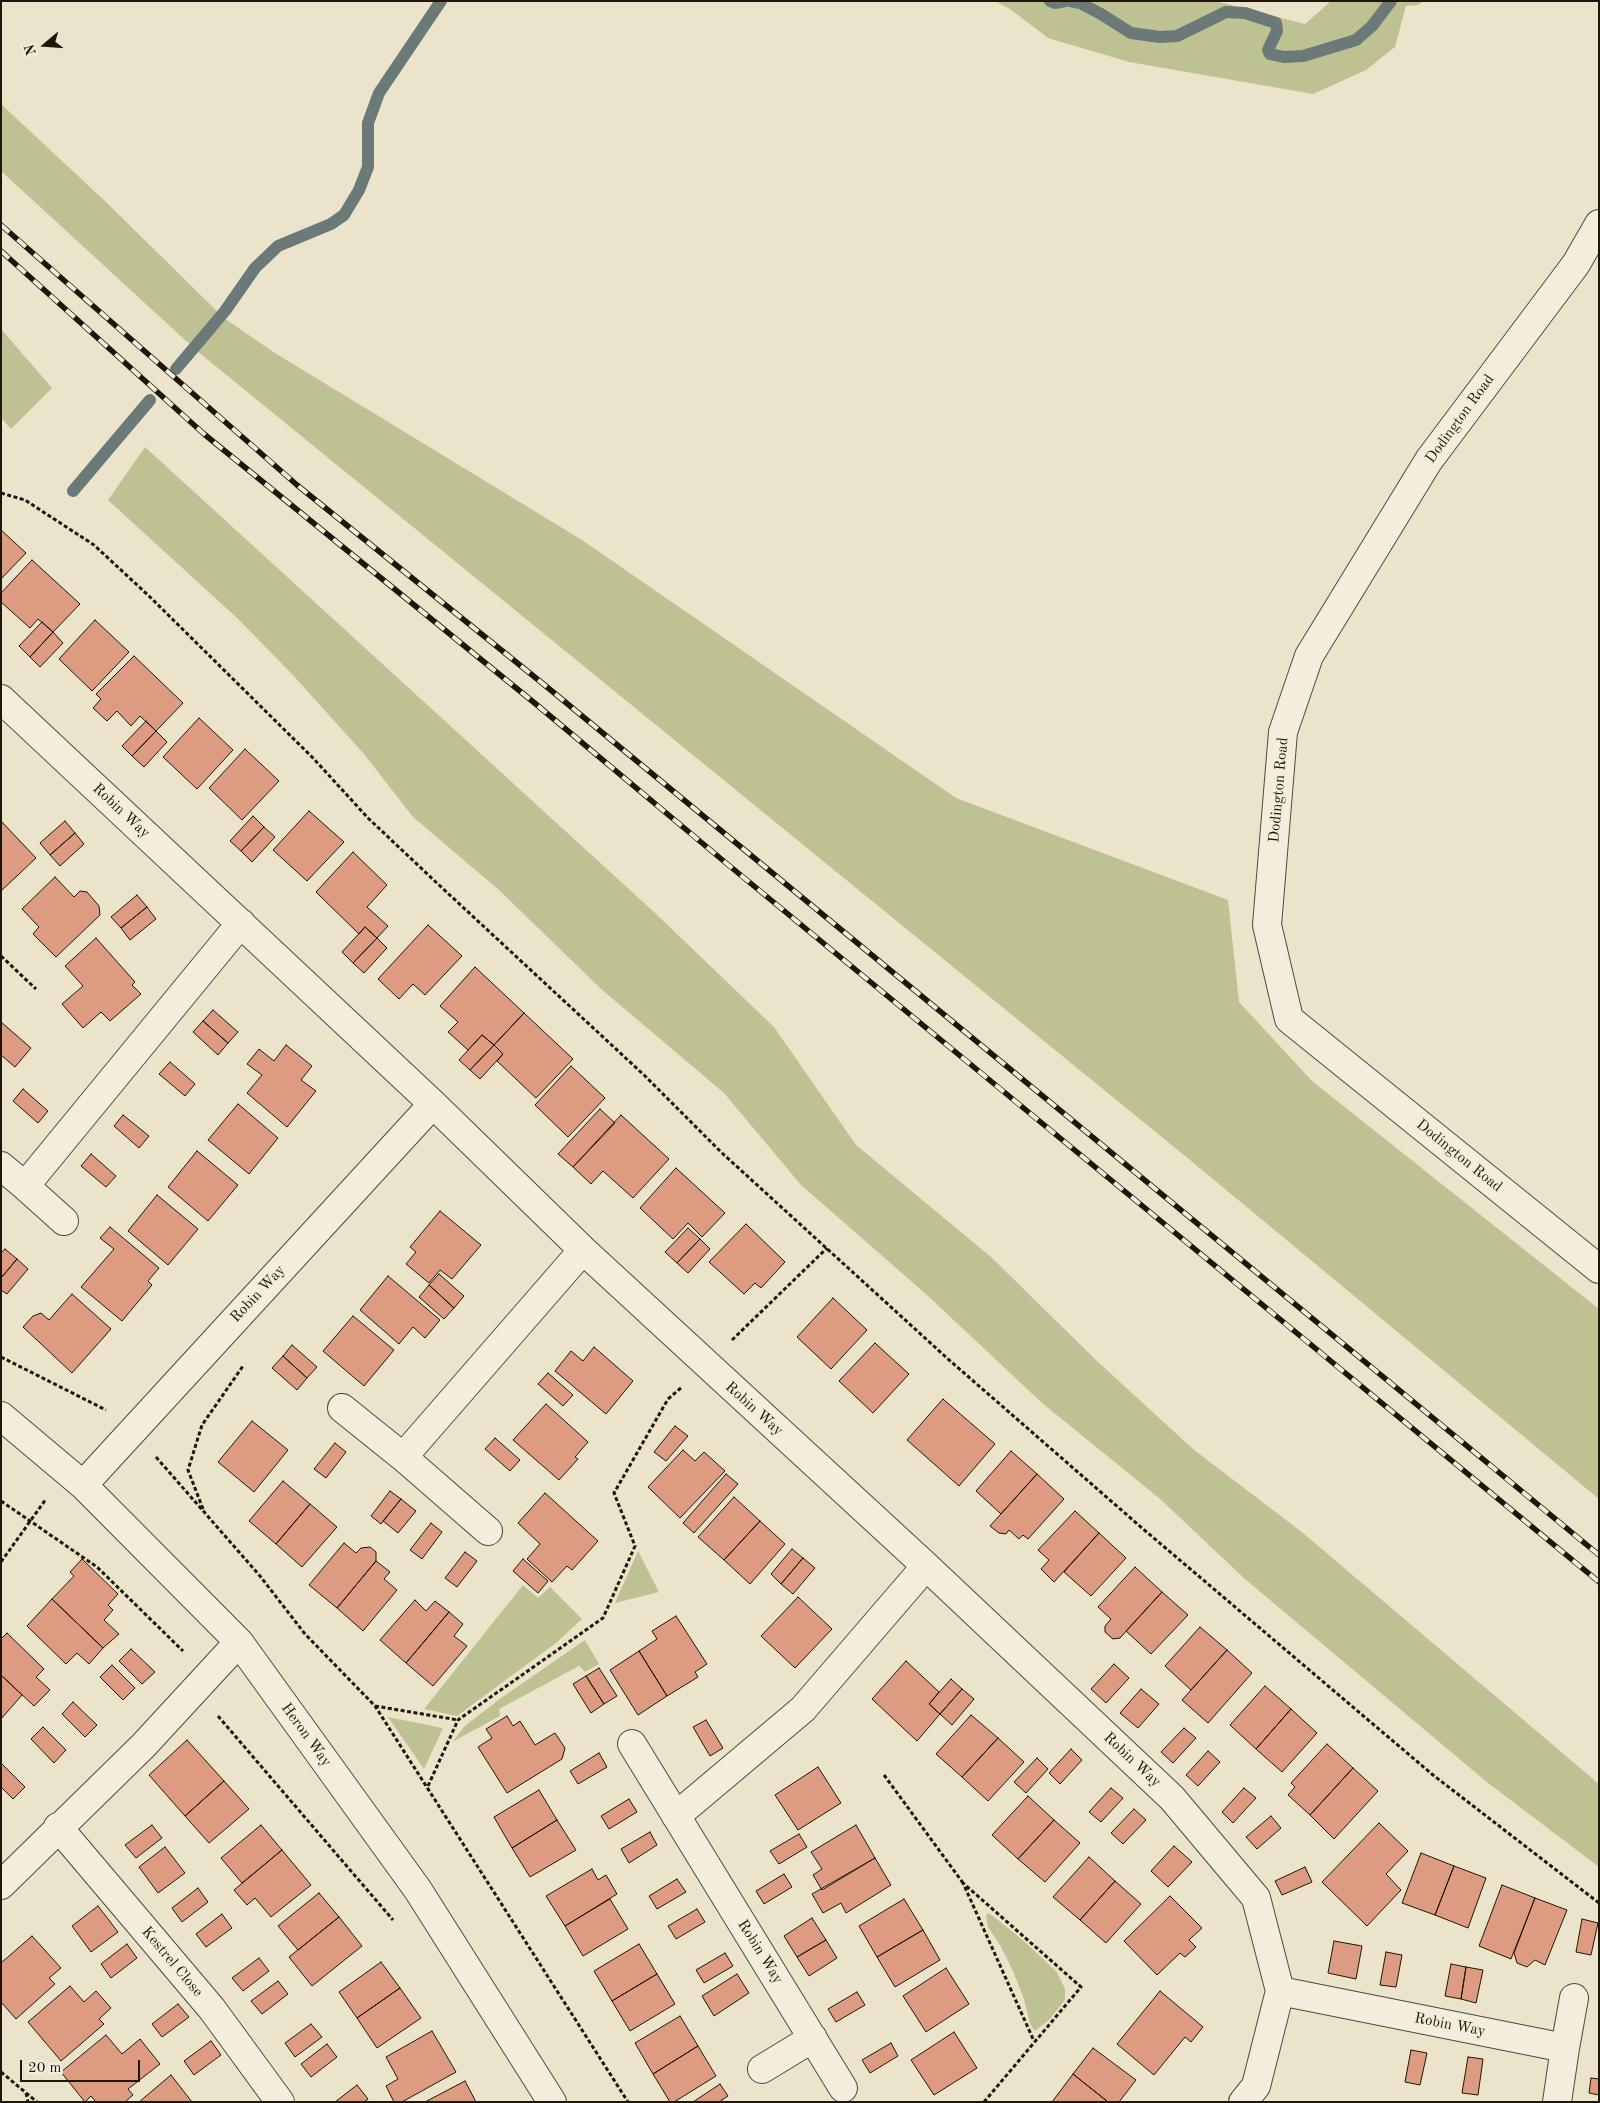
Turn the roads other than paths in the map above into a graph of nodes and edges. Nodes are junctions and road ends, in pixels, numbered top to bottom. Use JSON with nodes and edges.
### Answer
{"nodes":[{"id":1,"x":1599,"y":224,"type":"edge"},
{"id":2,"x":1,"y":699,"type":"edge"},
{"id":3,"x":241,"y":923,"type":"junction"},
{"id":4,"x":433,"y":1104,"type":"junction"},
{"id":5,"x":1,"y":1166,"type":"edge"},
{"id":6,"x":25,"y":1186,"type":"junction"},
{"id":7,"x":64,"y":1221,"type":"dead end"},
{"id":8,"x":583,"y":1250,"type":"junction"},
{"id":9,"x":1599,"y":1269,"type":"edge"},
{"id":10,"x":342,"y":1408,"type":"dead end"},
{"id":11,"x":3,"y":1421,"type":"edge"},
{"id":12,"x":403,"y":1457,"type":"junction"},
{"id":13,"x":75,"y":1477,"type":"junction"},
{"id":14,"x":488,"y":1531,"type":"dead end"},
{"id":15,"x":926,"y":1566,"type":"junction"},
{"id":16,"x":239,"y":1642,"type":"junction"},
{"id":17,"x":632,"y":1744,"type":"dead end"},
{"id":18,"x":676,"y":1816,"type":"junction"},
{"id":19,"x":58,"y":1827,"type":"junction"},
{"id":20,"x":1,"y":1885,"type":"edge"},
{"id":21,"x":1280,"y":1991,"type":"junction"},
{"id":22,"x":1574,"y":1998,"type":"dead end"},
{"id":23,"x":813,"y":2038,"type":"junction"},
{"id":24,"x":1565,"y":2048,"type":"junction"},
{"id":25,"x":762,"y":2069,"type":"dead end"},
{"id":26,"x":843,"y":2088,"type":"dead end"},
{"id":27,"x":280,"y":2102,"type":"edge"},
{"id":28,"x":552,"y":2102,"type":"edge"},
{"id":29,"x":1243,"y":2102,"type":"edge"},
{"id":30,"x":1557,"y":2102,"type":"edge"}],
"edges":[{"from":1,"to":9,"type":"street","name":"Dodington Road"},
{"from":2,"to":3,"type":"street","name":"Robin Way"},
{"from":3,"to":4,"type":"street","name":"Robin Way"},
{"from":3,"to":6,"type":"street"},
{"from":4,"to":8,"type":"street","name":"Robin Way"},
{"from":4,"to":13,"type":"street","name":"Robin Way"},
{"from":5,"to":6,"type":"street"},
{"from":6,"to":7,"type":"street"},
{"from":8,"to":12,"type":"street"},
{"from":8,"to":15,"type":"street","name":"Robin Way"},
{"from":10,"to":12,"type":"street"},
{"from":11,"to":13,"type":"street","name":"Heron Way"},
{"from":12,"to":14,"type":"street"},
{"from":13,"to":16,"type":"street","name":"Heron Way"},
{"from":15,"to":18,"type":"street"},
{"from":15,"to":21,"type":"street","name":"Robin Way"},
{"from":16,"to":19,"type":"street"},
{"from":16,"to":28,"type":"street","name":"Heron Way"},
{"from":17,"to":18,"type":"street","name":"Robin Way"},
{"from":18,"to":23,"type":"street","name":"Robin Way"},
{"from":19,"to":20,"type":"street"},
{"from":19,"to":27,"type":"street","name":"Kestrel Close"},
{"from":21,"to":24,"type":"street","name":"Robin Way"},
{"from":21,"to":29,"type":"street","name":"Robin Way"},
{"from":22,"to":24,"type":"street"},
{"from":23,"to":25,"type":"street"},
{"from":23,"to":26,"type":"street","name":"Robin Way"},
{"from":24,"to":30,"type":"street"}]}
